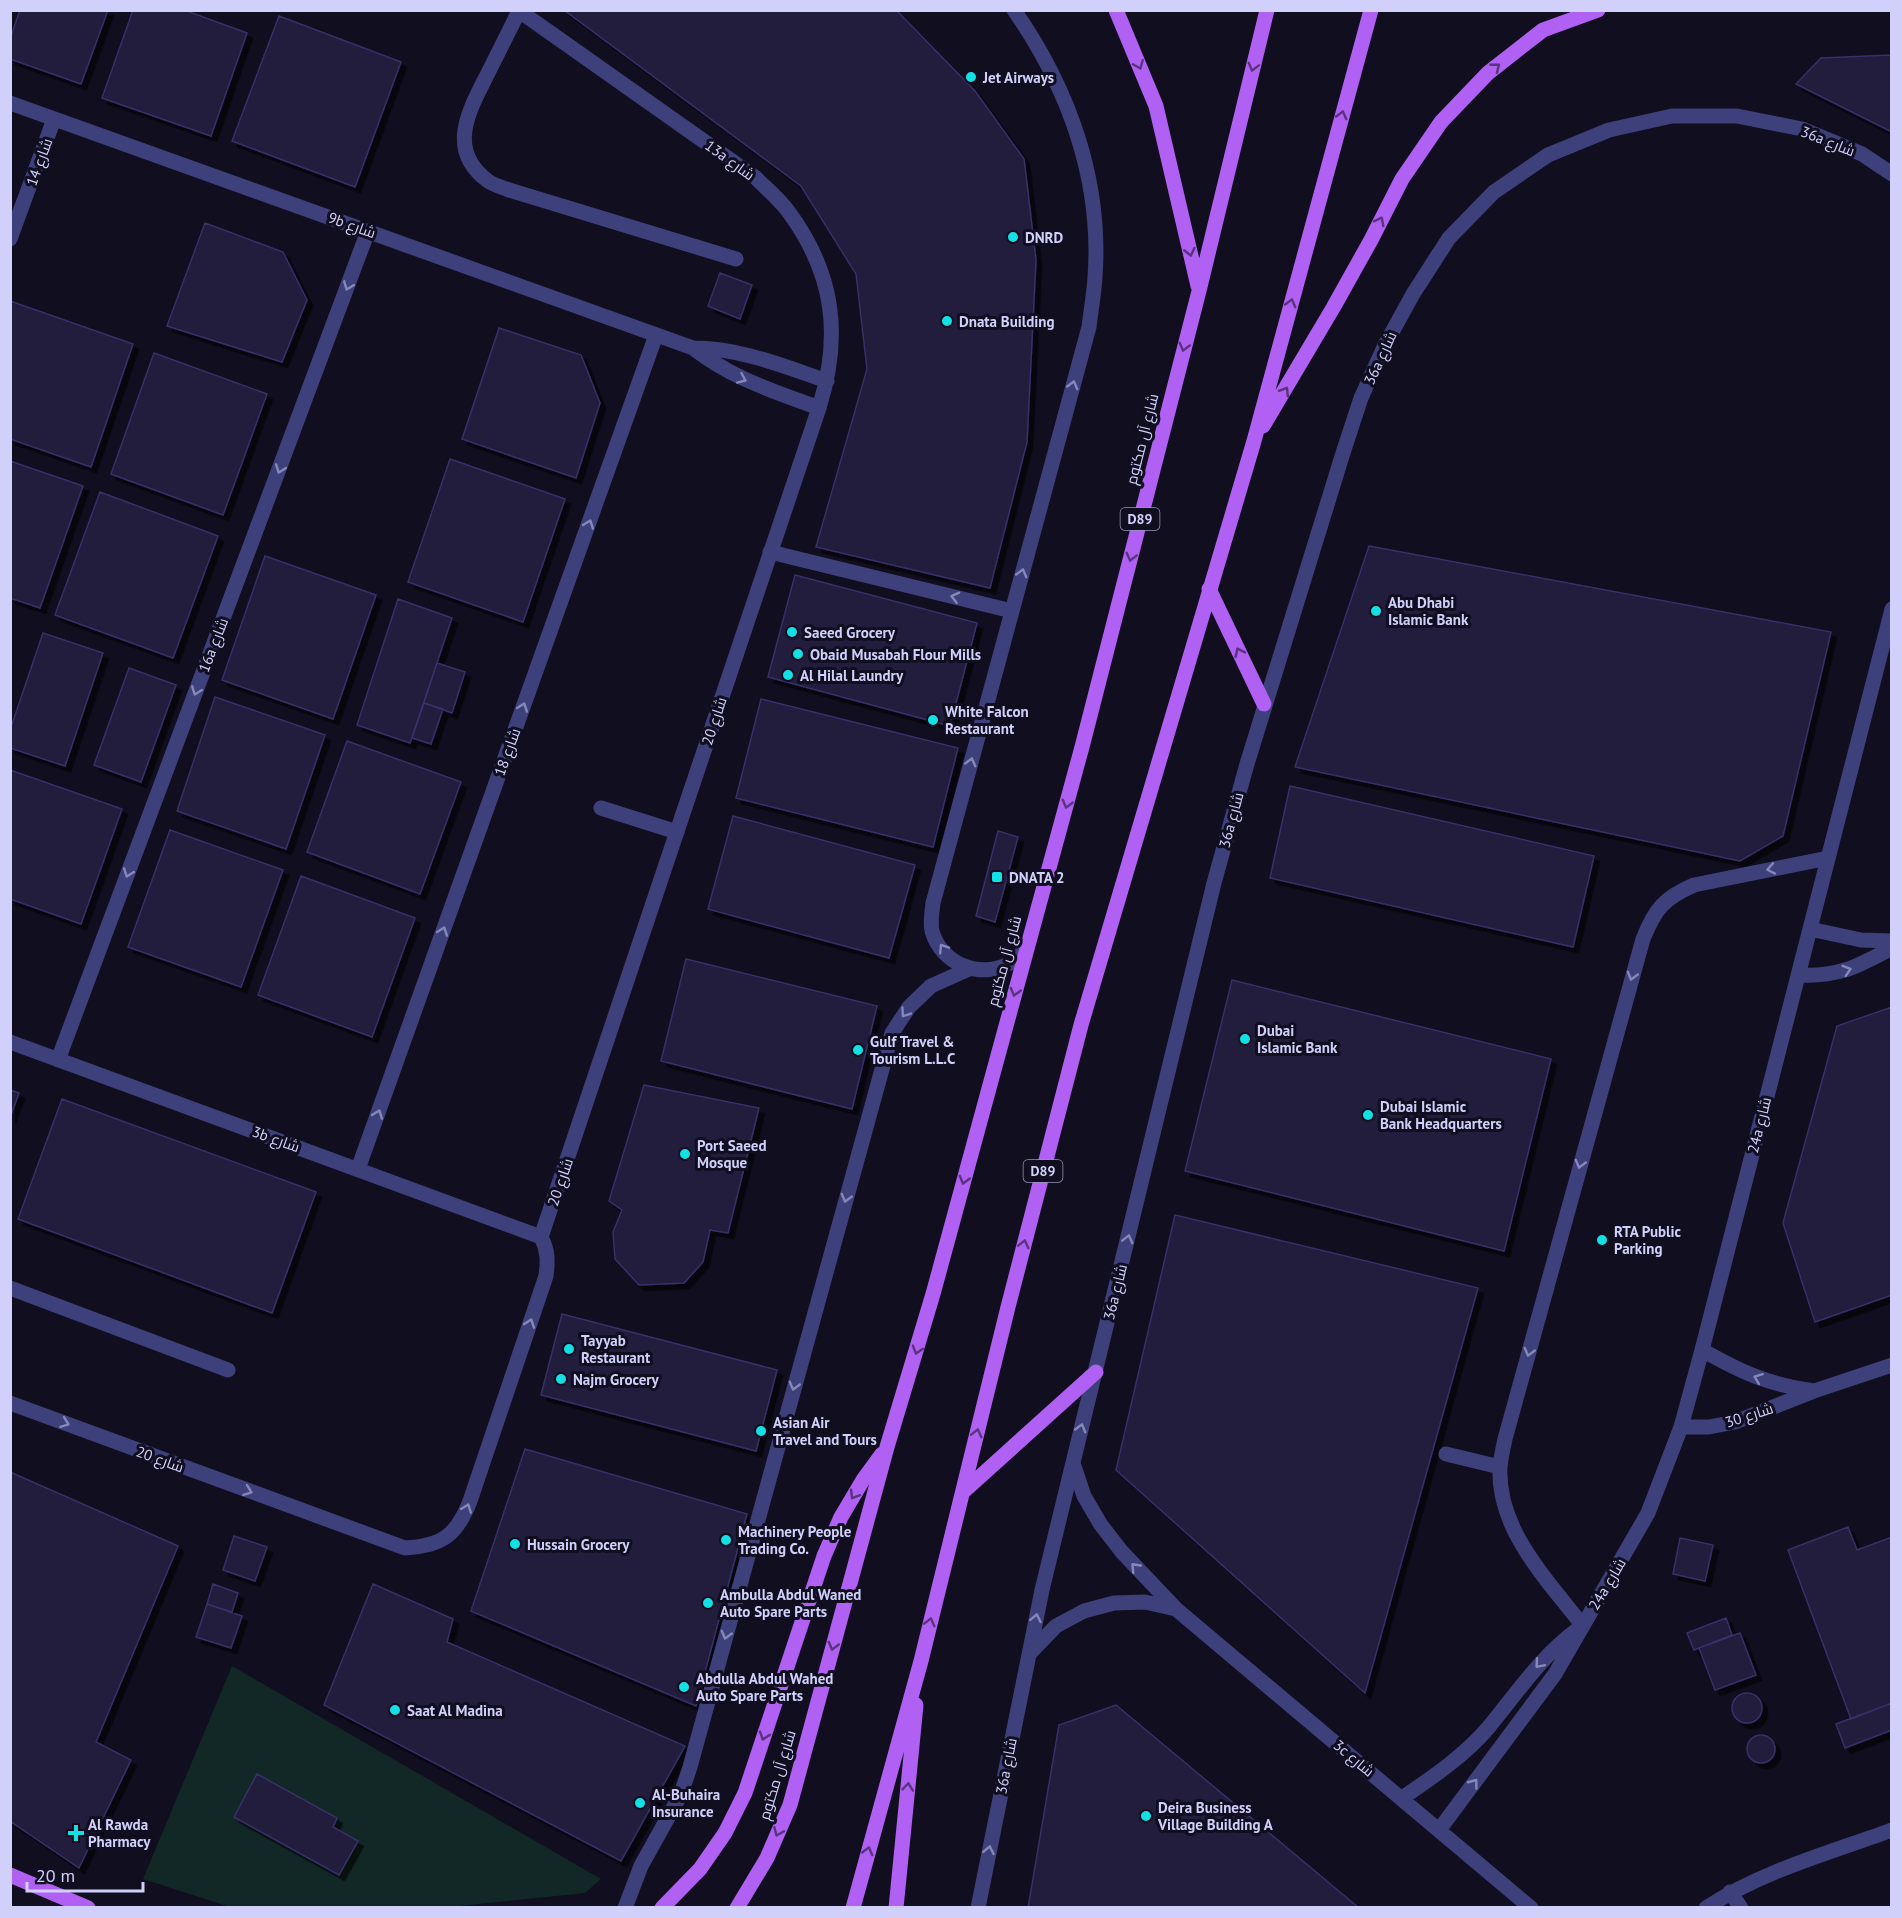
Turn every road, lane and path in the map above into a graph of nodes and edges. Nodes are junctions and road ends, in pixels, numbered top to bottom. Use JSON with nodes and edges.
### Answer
{"nodes":[{"id":1,"x":1014,"y":10,"type":"edge"},
{"id":2,"x":1116,"y":10,"type":"edge"},
{"id":3,"x":1267,"y":10,"type":"edge"},
{"id":4,"x":1371,"y":10,"type":"edge"},
{"id":5,"x":1598,"y":10,"type":"edge"},
{"id":6,"x":518,"y":11,"type":"edge"},
{"id":7,"x":10,"y":103,"type":"edge"},
{"id":8,"x":54,"y":118,"type":"junction"},
{"id":9,"x":1892,"y":174,"type":"edge"},
{"id":10,"x":368,"y":231,"type":"junction"},
{"id":11,"x":10,"y":239,"type":"edge"},
{"id":12,"x":736,"y":259,"type":"dead end"},
{"id":13,"x":1199,"y":291,"type":"junction"},
{"id":14,"x":656,"y":335,"type":"junction"},
{"id":15,"x":693,"y":348,"type":"junction"},
{"id":16,"x":827,"y":381,"type":"junction"},
{"id":17,"x":819,"y":408,"type":"junction"},
{"id":18,"x":1254,"y":441,"type":"junction"},
{"id":19,"x":770,"y":552,"type":"junction"},
{"id":20,"x":1209,"y":589,"type":"junction"},
{"id":21,"x":1892,"y":609,"type":"edge"},
{"id":22,"x":1012,"y":611,"type":"junction"},
{"id":23,"x":1264,"y":704,"type":"junction"},
{"id":24,"x":601,"y":808,"type":"dead end"},
{"id":25,"x":677,"y":832,"type":"junction"},
{"id":26,"x":1828,"y":858,"type":"junction"},
{"id":27,"x":1810,"y":929,"type":"junction"},
{"id":28,"x":1892,"y":941,"type":"edge"},
{"id":29,"x":1027,"y":946,"type":"junction"},
{"id":30,"x":1892,"y":948,"type":"edge"},
{"id":31,"x":969,"y":969,"type":"junction"},
{"id":32,"x":1798,"y":975,"type":"junction"},
{"id":33,"x":10,"y":1042,"type":"edge"},
{"id":34,"x":58,"y":1060,"type":"junction"},
{"id":35,"x":358,"y":1169,"type":"junction"},
{"id":36,"x":541,"y":1237,"type":"junction"},
{"id":37,"x":10,"y":1288,"type":"edge"},
{"id":38,"x":1702,"y":1350,"type":"junction"},
{"id":39,"x":1892,"y":1365,"type":"edge"},
{"id":40,"x":228,"y":1370,"type":"dead end"},
{"id":41,"x":1096,"y":1372,"type":"junction"},
{"id":42,"x":1814,"y":1391,"type":"junction"},
{"id":43,"x":10,"y":1403,"type":"edge"},
{"id":44,"x":1681,"y":1427,"type":"junction"},
{"id":45,"x":887,"y":1447,"type":"junction"},
{"id":46,"x":1446,"y":1454,"type":"dead end"},
{"id":47,"x":1072,"y":1462,"type":"junction"},
{"id":48,"x":1500,"y":1467,"type":"junction"},
{"id":49,"x":963,"y":1492,"type":"junction"},
{"id":50,"x":1176,"y":1609,"type":"junction"},
{"id":51,"x":1582,"y":1625,"type":"junction"},
{"id":52,"x":1029,"y":1654,"type":"junction"},
{"id":53,"x":921,"y":1660,"type":"junction"},
{"id":54,"x":1402,"y":1798,"type":"junction"},
{"id":55,"x":1439,"y":1830,"type":"junction"},
{"id":56,"x":1892,"y":1830,"type":"edge"},
{"id":57,"x":10,"y":1875,"type":"edge"},
{"id":58,"x":1730,"y":1892,"type":"junction"},
{"id":59,"x":88,"y":1908,"type":"edge"},
{"id":60,"x":624,"y":1908,"type":"edge"},
{"id":61,"x":662,"y":1908,"type":"edge"},
{"id":62,"x":737,"y":1908,"type":"edge"},
{"id":63,"x":853,"y":1908,"type":"edge"},
{"id":64,"x":896,"y":1908,"type":"edge"},
{"id":65,"x":978,"y":1908,"type":"edge"},
{"id":66,"x":1531,"y":1908,"type":"edge"},
{"id":67,"x":1706,"y":1908,"type":"edge"},
{"id":68,"x":1741,"y":1908,"type":"edge"}],
"edges":[{"from":22,"to":1,"type":"street","one_way":true},
{"from":2,"to":13,"type":"main road","one_way":true},
{"from":3,"to":13,"type":"main road","name":"شارع آل مكتوم","number":"D89","one_way":true},
{"from":18,"to":4,"type":"main road","number":"D89","one_way":true},
{"from":18,"to":5,"type":"main road","one_way":true},
{"from":6,"to":12,"type":"street"},
{"from":6,"to":16,"type":"street","name":"13a شارع"},
{"from":7,"to":8,"type":"street","name":"9b شارع"},
{"from":8,"to":10,"type":"street","name":"9b شارع"},
{"from":8,"to":11,"type":"street","name":"شارع 14"},
{"from":9,"to":23,"type":"street","name":"36a شارع"},
{"from":10,"to":14,"type":"street","name":"9b شارع"},
{"from":10,"to":34,"type":"street","name":"16a شارع","one_way":true},
{"from":13,"to":29,"type":"main road","name":"شارع آل مكتوم","number":"D89","one_way":true},
{"from":14,"to":15,"type":"street","name":"9b شارع"},
{"from":35,"to":14,"type":"street","name":"شارع 18","one_way":true},
{"from":15,"to":16,"type":"street","name":"9b شارع"},
{"from":15,"to":17,"type":"street","name":"9b شارع","one_way":true},
{"from":16,"to":17,"type":"street","name":"شارع 20"},
{"from":17,"to":19,"type":"street","name":"شارع 20"},
{"from":18,"to":20,"type":"main road","number":"D89"},
{"from":22,"to":19,"type":"street","one_way":true},
{"from":19,"to":25,"type":"street","name":"شارع 20"},
{"from":23,"to":20,"type":"main road","one_way":true},
{"from":49,"to":20,"type":"main road","number":"D89","one_way":true},
{"from":21,"to":26,"type":"street","name":"24a شارع"},
{"from":31,"to":22,"type":"street","one_way":true},
{"from":41,"to":23,"type":"street","name":"36a شارع","one_way":true},
{"from":24,"to":25,"type":"street"},
{"from":25,"to":36,"type":"street","name":"شارع 20"},
{"from":26,"to":27,"type":"street","name":"24a شارع"},
{"from":26,"to":48,"type":"street","one_way":true},
{"from":27,"to":28,"type":"street"},
{"from":27,"to":32,"type":"street","name":"24a شارع"},
{"from":29,"to":31,"type":"street"},
{"from":29,"to":45,"type":"main road","name":"شارع آل مكتوم","number":"D89","one_way":true},
{"from":32,"to":30,"type":"street","one_way":true},
{"from":31,"to":60,"type":"street","one_way":true},
{"from":32,"to":38,"type":"street","name":"24a شارع"},
{"from":33,"to":34,"type":"street","name":"3b شارع"},
{"from":34,"to":35,"type":"street","name":"3b شارع"},
{"from":35,"to":36,"type":"street","name":"3b شارع"},
{"from":43,"to":36,"type":"street","name":"شارع 20","one_way":true},
{"from":37,"to":40,"type":"street"},
{"from":42,"to":38,"type":"street","name":"شارع 30","one_way":true},
{"from":38,"to":44,"type":"street","name":"24a شارع"},
{"from":39,"to":42,"type":"street","name":"شارع 30"},
{"from":47,"to":41,"type":"street","name":"36a شارع","one_way":true},
{"from":41,"to":49,"type":"main road"},
{"from":42,"to":44,"type":"street","name":"شارع 30"},
{"from":44,"to":51,"type":"street","name":"24a شارع"},
{"from":45,"to":61,"type":"main road","one_way":true},
{"from":45,"to":62,"type":"main road","name":"شارع آل مكتوم","number":"D89","one_way":true},
{"from":46,"to":48,"type":"street"},
{"from":50,"to":47,"type":"street","name":"3c شارع","one_way":true},
{"from":52,"to":47,"type":"street","name":"36a شارع","one_way":true},
{"from":48,"to":51,"type":"street"},
{"from":53,"to":49,"type":"main road","number":"D89","one_way":true},
{"from":50,"to":52,"type":"street","name":"3c شارع"},
{"from":50,"to":54,"type":"street","name":"3c شارع"},
{"from":51,"to":54,"type":"street","name":"24a شارع","one_way":true},
{"from":55,"to":51,"type":"street","name":"24a شارع","one_way":true},
{"from":65,"to":52,"type":"street","name":"36a شارع","one_way":true},
{"from":63,"to":53,"type":"main road","number":"D89","one_way":true},
{"from":64,"to":53,"type":"main road","one_way":true},
{"from":54,"to":55,"type":"street","name":"3c شارع"},
{"from":55,"to":66,"type":"street","name":"3c شارع"},
{"from":56,"to":58,"type":"street"},
{"from":57,"to":59,"type":"main road"},
{"from":58,"to":67,"type":"street"},
{"from":58,"to":68,"type":"street"}]}
